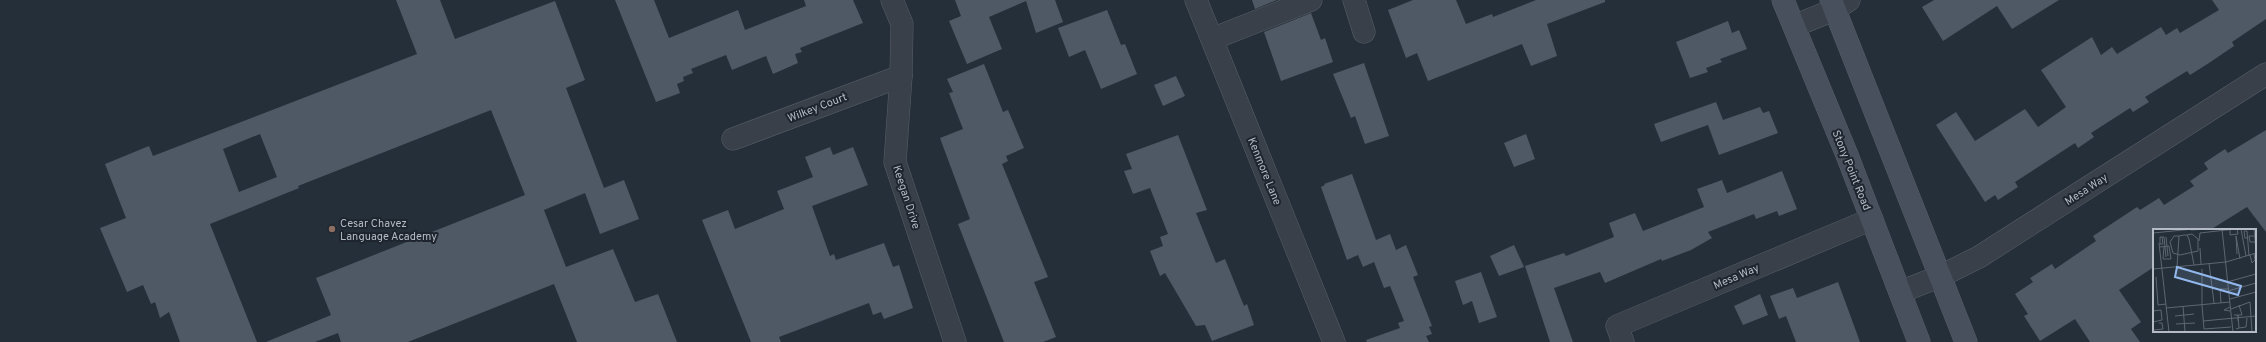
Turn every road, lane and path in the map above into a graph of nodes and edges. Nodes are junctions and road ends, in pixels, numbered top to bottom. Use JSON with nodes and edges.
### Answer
{"nodes":[{"id":1,"x":892,"y":0,"type":"edge"},
{"id":2,"x":1196,"y":0,"type":"edge"},
{"id":3,"x":1311,"y":0,"type":"edge"},
{"id":4,"x":1354,"y":0,"type":"edge"},
{"id":5,"x":1783,"y":0,"type":"edge"},
{"id":6,"x":1839,"y":3,"type":"edge"},
{"id":7,"x":1794,"y":26,"type":"junction"},
{"id":8,"x":1364,"y":32,"type":"dead end"},
{"id":9,"x":1212,"y":39,"type":"junction"},
{"id":10,"x":2266,"y":74,"type":"edge"},
{"id":11,"x":901,"y":76,"type":"junction"},
{"id":12,"x":733,"y":139,"type":"dead end"},
{"id":13,"x":1872,"y":219,"type":"junction"},
{"id":14,"x":1941,"y":276,"type":"junction"},
{"id":15,"x":1900,"y":292,"type":"junction"},
{"id":16,"x":954,"y":342,"type":"edge"},
{"id":17,"x":1334,"y":342,"type":"edge"},
{"id":18,"x":1623,"y":342,"type":"edge"},
{"id":19,"x":1919,"y":342,"type":"edge"},
{"id":20,"x":1966,"y":342,"type":"edge"}],
"edges":[{"from":1,"to":11,"type":"street","name":"Keegan Drive"},
{"from":2,"to":9,"type":"street","name":"Kenmore Lane"},
{"from":3,"to":9,"type":"street"},
{"from":4,"to":8,"type":"street"},
{"from":5,"to":7,"type":"main road","name":"Stony Point Road"},
{"from":6,"to":7,"type":"street"},
{"from":6,"to":14,"type":"main road"},
{"from":7,"to":13,"type":"main road","name":"Stony Point Road"},
{"from":9,"to":17,"type":"street","name":"Kenmore Lane"},
{"from":10,"to":14,"type":"street","name":"Mesa Way"},
{"from":11,"to":12,"type":"street","name":"Wilkey Court"},
{"from":11,"to":16,"type":"street","name":"Keegan Drive"},
{"from":13,"to":15,"type":"main road","name":"Stony Point Road"},
{"from":13,"to":18,"type":"street","name":"Mesa Way"},
{"from":14,"to":15,"type":"street","name":"Mesa Way"},
{"from":14,"to":20,"type":"main road"},
{"from":15,"to":19,"type":"main road","name":"Stony Point Road"}]}
